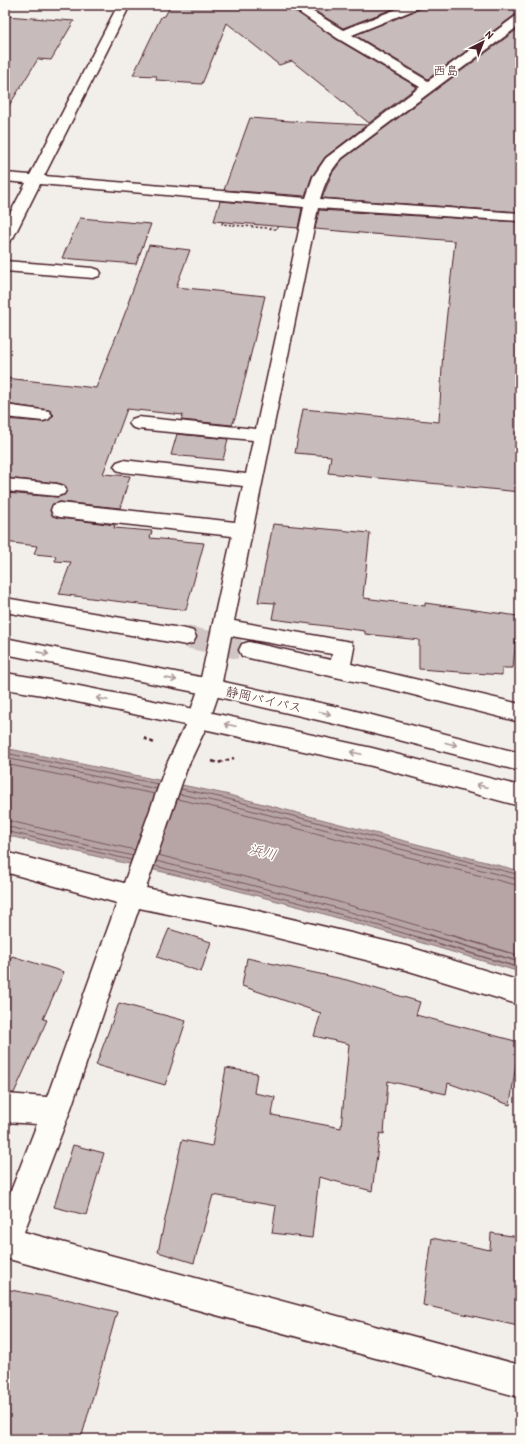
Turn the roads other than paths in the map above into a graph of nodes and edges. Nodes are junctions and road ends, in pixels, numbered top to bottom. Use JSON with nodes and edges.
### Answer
{"nodes":[{"id":1,"x":124,"y":5,"type":"edge"},
{"id":2,"x":294,"y":5,"type":"edge"},
{"id":3,"x":417,"y":5,"type":"edge"},
{"id":4,"x":520,"y":19,"type":"edge"},
{"id":5,"x":341,"y":34,"type":"junction"},
{"id":6,"x":428,"y":87,"type":"junction"},
{"id":7,"x":5,"y":177,"type":"edge"},
{"id":8,"x":34,"y":180,"type":"junction"},
{"id":9,"x":312,"y":203,"type":"junction"},
{"id":10,"x":520,"y":217,"type":"edge"},
{"id":11,"x":5,"y":238,"type":"edge"},
{"id":12,"x":5,"y":266,"type":"edge"},
{"id":13,"x":93,"y":273,"type":"dead end"},
{"id":14,"x":5,"y":412,"type":"edge"},
{"id":15,"x":43,"y":415,"type":"dead end"},
{"id":16,"x":138,"y":423,"type":"dead end"},
{"id":17,"x":262,"y":434,"type":"junction"},
{"id":18,"x":123,"y":466,"type":"dead end"},
{"id":19,"x":252,"y":481,"type":"junction"},
{"id":20,"x":5,"y":485,"type":"edge"},
{"id":21,"x":57,"y":490,"type":"dead end"},
{"id":22,"x":60,"y":510,"type":"dead end"},
{"id":23,"x":243,"y":530,"type":"junction"},
{"id":24,"x":5,"y":605,"type":"edge"},
{"id":25,"x":223,"y":627,"type":"junction"},
{"id":26,"x":186,"y":637,"type":"tunnel mouth"},
{"id":27,"x":5,"y":646,"type":"edge"},
{"id":28,"x":249,"y":650,"type":"tunnel mouth"},
{"id":29,"x":339,"y":670,"type":"junction"},
{"id":30,"x":5,"y":681,"type":"edge"},
{"id":31,"x":210,"y":687,"type":"junction"},
{"id":32,"x":520,"y":713,"type":"edge"},
{"id":33,"x":198,"y":718,"type":"junction"},
{"id":34,"x":520,"y":762,"type":"edge"},
{"id":35,"x":520,"y":796,"type":"edge"},
{"id":36,"x":5,"y":862,"type":"edge"},
{"id":37,"x":132,"y":896,"type":"junction"},
{"id":38,"x":520,"y":993,"type":"edge"},
{"id":39,"x":5,"y":1108,"type":"edge"},
{"id":40,"x":56,"y":1110,"type":"junction"},
{"id":41,"x":5,"y":1243,"type":"edge"},
{"id":42,"x":520,"y":1381,"type":"edge"}],
"edges":[{"from":1,"to":8,"type":"main road"},
{"from":2,"to":5,"type":"main road"},
{"from":3,"to":5,"type":"main road"},
{"from":4,"to":6,"type":"main road"},
{"from":5,"to":6,"type":"main road"},
{"from":6,"to":9,"type":"main road"},
{"from":7,"to":8,"type":"main road"},
{"from":8,"to":9,"type":"main road"},
{"from":8,"to":11,"type":"main road"},
{"from":9,"to":10,"type":"main road"},
{"from":9,"to":17,"type":"main road"},
{"from":12,"to":13,"type":"main road"},
{"from":14,"to":15,"type":"main road"},
{"from":16,"to":17,"type":"main road"},
{"from":17,"to":19,"type":"main road"},
{"from":18,"to":19,"type":"main road"},
{"from":19,"to":23,"type":"main road"},
{"from":20,"to":21,"type":"main road"},
{"from":22,"to":23,"type":"main road"},
{"from":23,"to":25,"type":"main road"},
{"from":24,"to":26,"type":"main road"},
{"from":25,"to":29,"type":"main road"},
{"from":25,"to":31,"type":"main road"},
{"from":27,"to":31,"type":"main road","name":"静岡バイパス","one_way":true},
{"from":28,"to":29,"type":"main road"},
{"from":29,"to":32,"type":"main road"},
{"from":33,"to":30,"type":"main road","one_way":true},
{"from":31,"to":33,"type":"main road"},
{"from":31,"to":34,"type":"main road","name":"静岡バイパス","one_way":true},
{"from":35,"to":33,"type":"main road","one_way":true},
{"from":33,"to":37,"type":"main road"},
{"from":36,"to":37,"type":"main road"},
{"from":37,"to":38,"type":"main road"},
{"from":37,"to":40,"type":"main road"},
{"from":39,"to":40,"type":"main road"},
{"from":40,"to":41,"type":"main road"},
{"from":41,"to":42,"type":"main road"}]}
